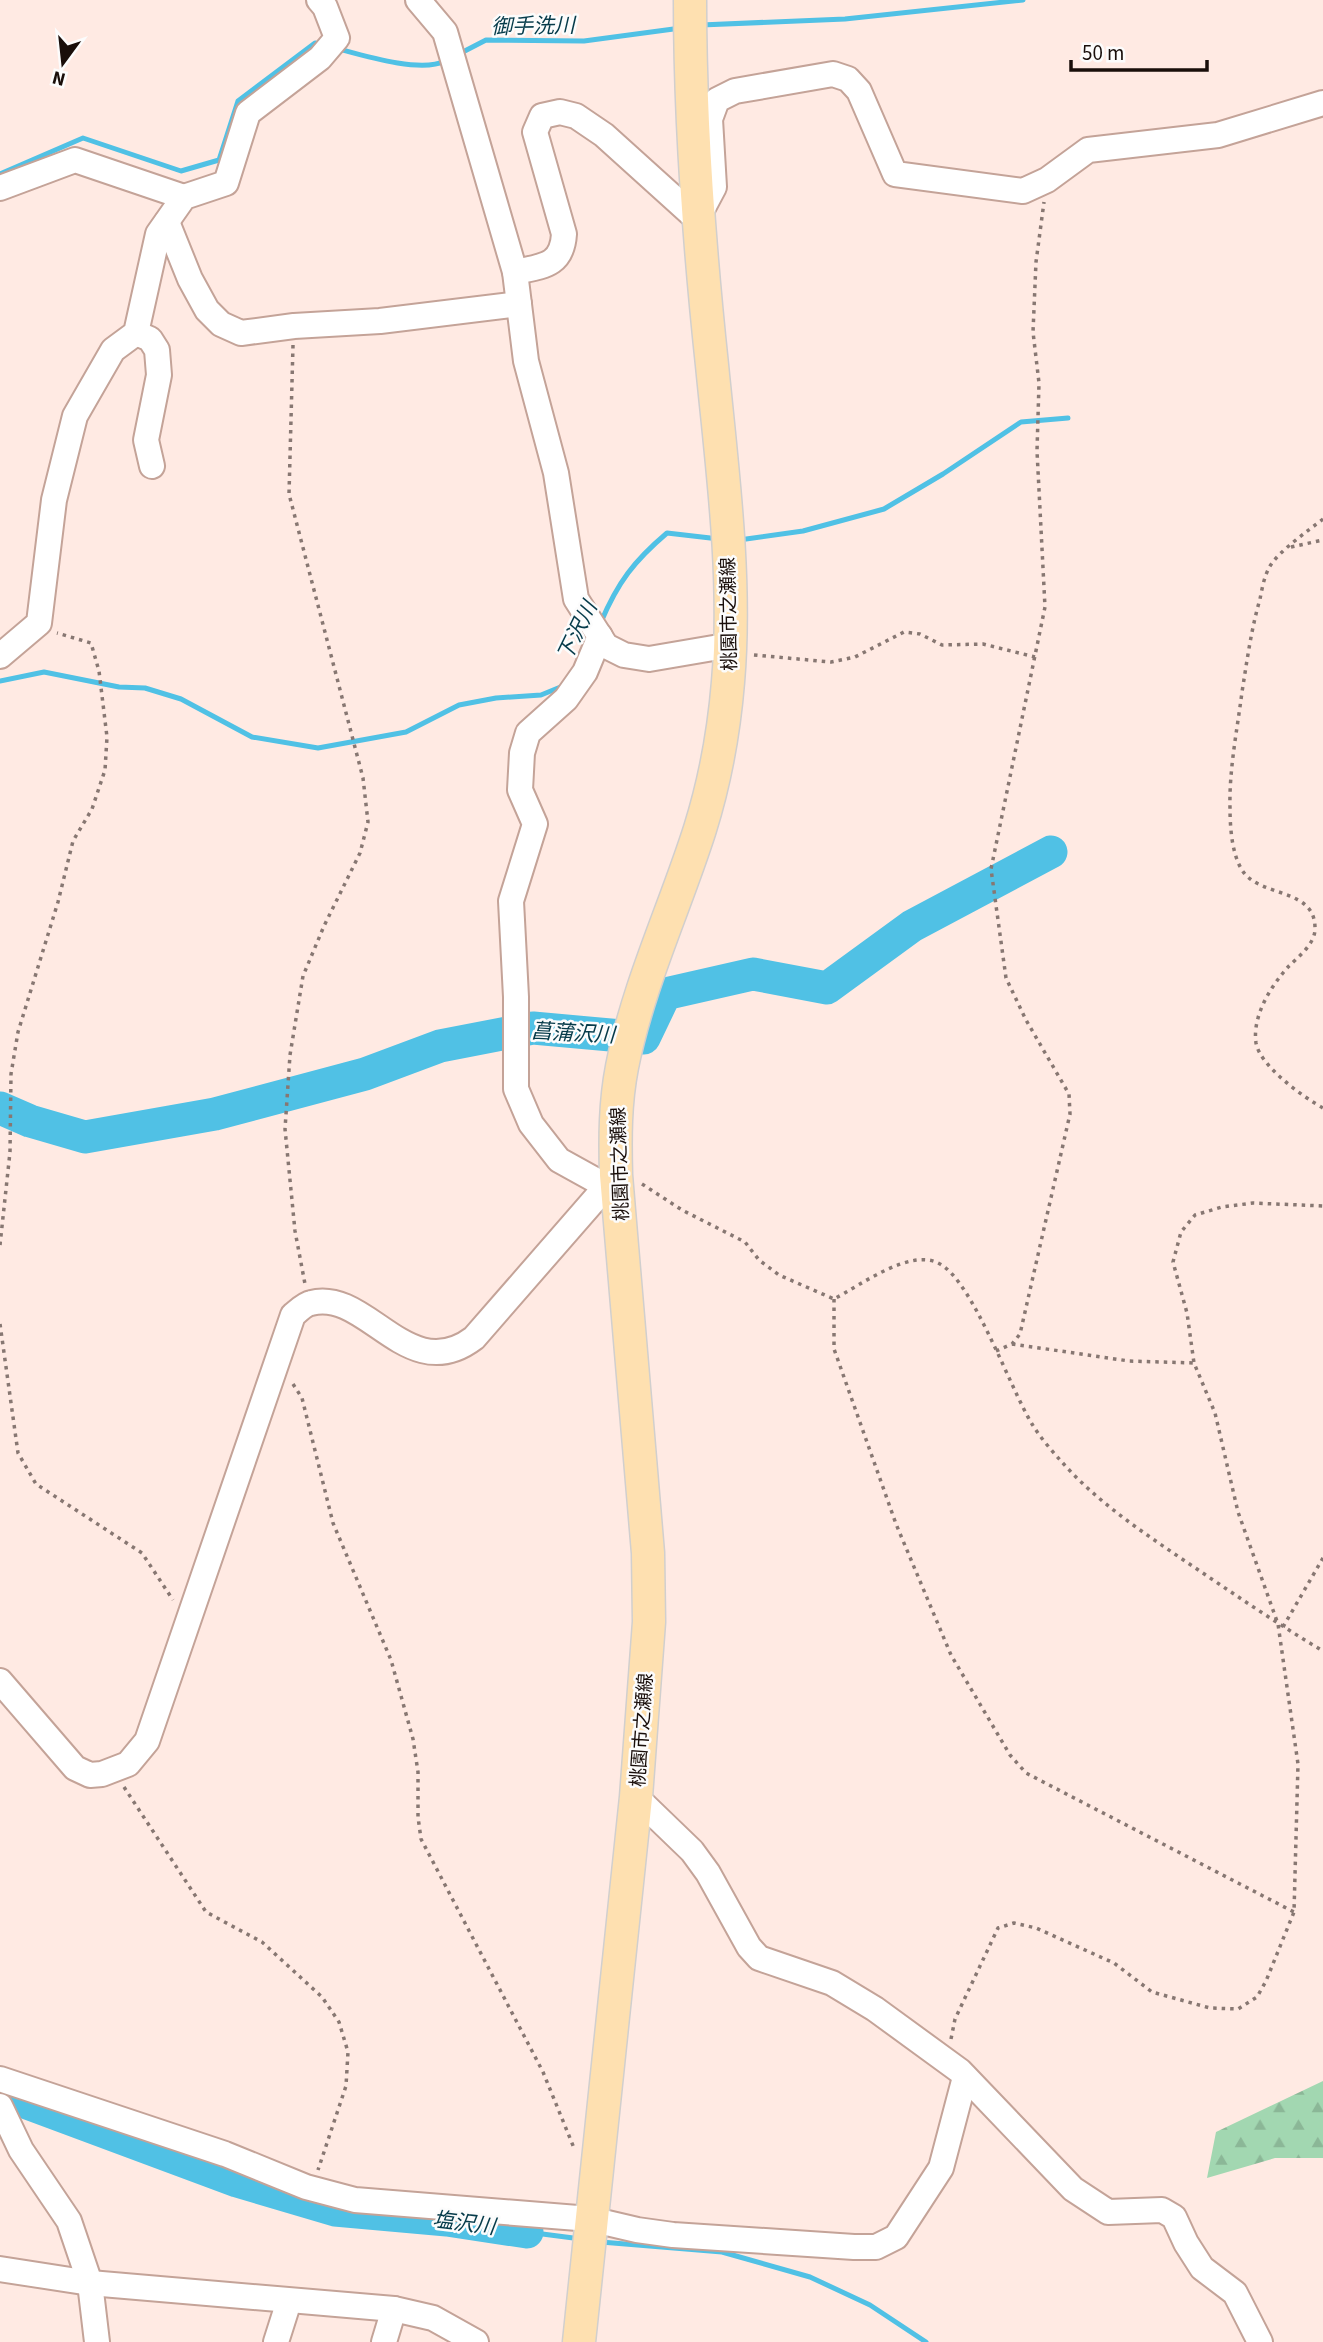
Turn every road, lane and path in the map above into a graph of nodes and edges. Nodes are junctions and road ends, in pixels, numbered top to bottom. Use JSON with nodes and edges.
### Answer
{"nodes":[{"id":1,"x":319,"y":0,"type":"edge"},
{"id":2,"x":418,"y":0,"type":"edge"},
{"id":3,"x":690,"y":0,"type":"edge"},
{"id":4,"x":1323,"y":103,"type":"edge"},
{"id":5,"x":1047,"y":180,"type":"junction"},
{"id":6,"x":0,"y":188,"type":"edge"},
{"id":7,"x":184,"y":197,"type":"junction"},
{"id":8,"x":697,"y":219,"type":"junction"},
{"id":9,"x":167,"y":222,"type":"junction"},
{"id":10,"x":515,"y":272,"type":"junction"},
{"id":11,"x":519,"y":304,"type":"junction"},
{"id":12,"x":294,"y":326,"type":"junction"},
{"id":13,"x":136,"y":333,"type":"junction"},
{"id":14,"x":152,"y":466,"type":"dead end"},
{"id":15,"x":1323,"y":519,"type":"edge"},
{"id":16,"x":1323,"y":540,"type":"edge"},
{"id":17,"x":1289,"y":548,"type":"junction"},
{"id":18,"x":39,"y":623,"type":"junction"},
{"id":19,"x":599,"y":636,"type":"junction"},
{"id":20,"x":730,"y":649,"type":"junction"},
{"id":21,"x":0,"y":656,"type":"edge"},
{"id":22,"x":1035,"y":657,"type":"junction"},
{"id":23,"x":1323,"y":1108,"type":"edge"},
{"id":24,"x":613,"y":1176,"type":"junction"},
{"id":25,"x":1323,"y":1206,"type":"edge"},
{"id":26,"x":0,"y":1245,"type":"edge"},
{"id":27,"x":834,"y":1299,"type":"junction"},
{"id":28,"x":309,"y":1303,"type":"junction"},
{"id":29,"x":0,"y":1324,"type":"edge"},
{"id":30,"x":1012,"y":1344,"type":"junction"},
{"id":31,"x":996,"y":1351,"type":"junction"},
{"id":32,"x":1194,"y":1363,"type":"junction"},
{"id":33,"x":275,"y":1368,"type":"junction"},
{"id":34,"x":1323,"y":1558,"type":"edge"},
{"id":35,"x":188,"y":1622,"type":"junction"},
{"id":36,"x":1280,"y":1625,"type":"junction"},
{"id":37,"x":1323,"y":1651,"type":"edge"},
{"id":38,"x":0,"y":1681,"type":"edge"},
{"id":39,"x":113,"y":1770,"type":"junction"},
{"id":40,"x":636,"y":1797,"type":"junction"},
{"id":41,"x":1294,"y":1912,"type":"junction"},
{"id":42,"x":956,"y":2069,"type":"junction"},
{"id":43,"x":0,"y":2079,"type":"edge"},
{"id":44,"x":0,"y":2106,"type":"edge"},
{"id":45,"x":596,"y":2168,"type":"junction"},
{"id":46,"x":311,"y":2189,"type":"junction"},
{"id":47,"x":590,"y":2220,"type":"junction"},
{"id":48,"x":0,"y":2269,"type":"edge"},
{"id":49,"x":90,"y":2283,"type":"junction"},
{"id":50,"x":289,"y":2301,"type":"junction"},
{"id":51,"x":394,"y":2309,"type":"junction"},
{"id":52,"x":97,"y":2342,"type":"edge"},
{"id":53,"x":276,"y":2342,"type":"edge"},
{"id":54,"x":384,"y":2342,"type":"edge"},
{"id":55,"x":476,"y":2342,"type":"edge"},
{"id":56,"x":579,"y":2342,"type":"edge"},
{"id":57,"x":1260,"y":2342,"type":"edge"}],
"edges":[{"from":1,"to":7,"type":"street"},
{"from":2,"to":10,"type":"street"},
{"from":3,"to":8,"type":"main road","name":"桃園市之瀬線"},
{"from":4,"to":5,"type":"street"},
{"from":5,"to":8,"type":"street"},
{"from":5,"to":22,"type":"path"},
{"from":6,"to":7,"type":"street"},
{"from":7,"to":9,"type":"street"},
{"from":8,"to":10,"type":"street"},
{"from":8,"to":20,"type":"main road","name":"桃園市之瀬線"},
{"from":9,"to":12,"type":"street"},
{"from":9,"to":13,"type":"street"},
{"from":10,"to":11,"type":"street"},
{"from":11,"to":12,"type":"street"},
{"from":11,"to":19,"type":"street"},
{"from":12,"to":28,"type":"path"},
{"from":13,"to":14,"type":"street"},
{"from":13,"to":18,"type":"street"},
{"from":15,"to":17,"type":"path"},
{"from":16,"to":17,"type":"path"},
{"from":17,"to":23,"type":"path"},
{"from":18,"to":21,"type":"street"},
{"from":18,"to":26,"type":"path"},
{"from":19,"to":20,"type":"street"},
{"from":19,"to":24,"type":"street"},
{"from":20,"to":22,"type":"path"},
{"from":20,"to":24,"type":"main road","name":"桃園市之瀬線"},
{"from":22,"to":30,"type":"path"},
{"from":24,"to":27,"type":"path"},
{"from":24,"to":28,"type":"street"},
{"from":24,"to":40,"type":"main road","name":"桃園市之瀬線"},
{"from":25,"to":32,"type":"path"},
{"from":27,"to":31,"type":"path"},
{"from":27,"to":41,"type":"path"},
{"from":28,"to":33,"type":"street"},
{"from":29,"to":35,"type":"path"},
{"from":30,"to":31,"type":"path"},
{"from":30,"to":32,"type":"path"},
{"from":31,"to":36,"type":"path"},
{"from":32,"to":36,"type":"path"},
{"from":33,"to":35,"type":"street"},
{"from":33,"to":45,"type":"path"},
{"from":34,"to":36,"type":"path"},
{"from":35,"to":39,"type":"street"},
{"from":36,"to":37,"type":"path"},
{"from":36,"to":41,"type":"path"},
{"from":38,"to":39,"type":"street"},
{"from":39,"to":46,"type":"path"},
{"from":40,"to":42,"type":"street"},
{"from":40,"to":45,"type":"main road","name":"桃園市之瀬線"},
{"from":41,"to":42,"type":"path"},
{"from":42,"to":47,"type":"street"},
{"from":42,"to":57,"type":"street"},
{"from":43,"to":46,"type":"street"},
{"from":44,"to":49,"type":"street"},
{"from":45,"to":47,"type":"main road","name":"桃園市之瀬線"},
{"from":46,"to":47,"type":"street"},
{"from":47,"to":56,"type":"main road","name":"桃園市之瀬線"},
{"from":48,"to":49,"type":"street"},
{"from":49,"to":50,"type":"street"},
{"from":49,"to":52,"type":"street"},
{"from":50,"to":51,"type":"street"},
{"from":50,"to":53,"type":"street"},
{"from":51,"to":54,"type":"street"},
{"from":51,"to":55,"type":"street"}]}
